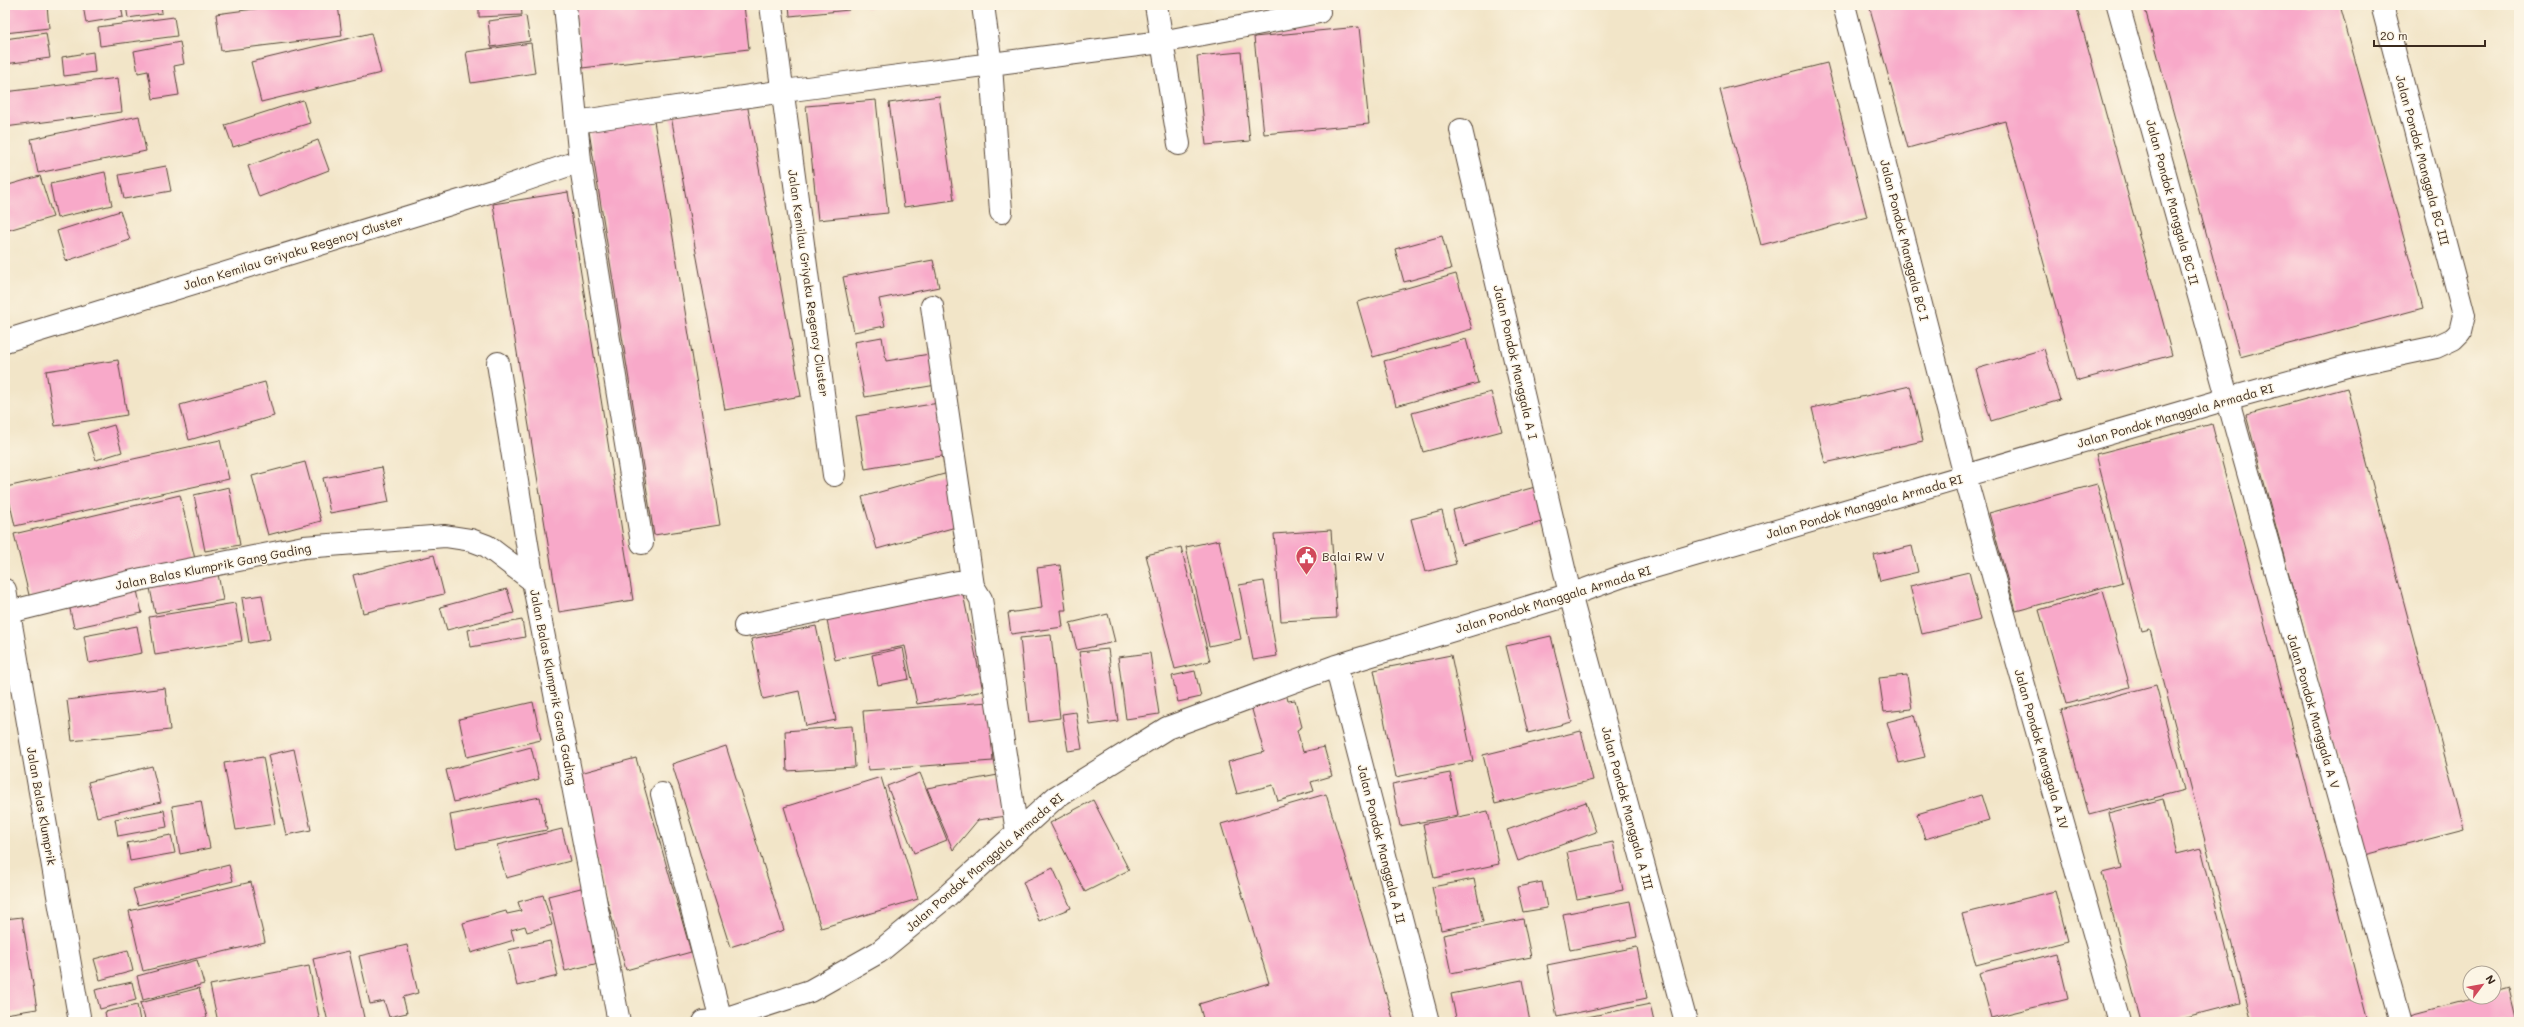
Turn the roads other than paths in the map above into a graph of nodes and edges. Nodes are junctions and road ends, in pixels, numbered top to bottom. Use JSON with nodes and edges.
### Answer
{"nodes":[{"id":1,"x":565,"y":5,"type":"edge"},
{"id":2,"x":771,"y":5,"type":"edge"},
{"id":3,"x":983,"y":5,"type":"edge"},
{"id":4,"x":1156,"y":5,"type":"edge"},
{"id":5,"x":1844,"y":5,"type":"edge"},
{"id":6,"x":2118,"y":5,"type":"edge"},
{"id":7,"x":2382,"y":5,"type":"edge"},
{"id":8,"x":1319,"y":12,"type":"dead end"},
{"id":9,"x":1161,"y":42,"type":"junction"},
{"id":10,"x":991,"y":64,"type":"junction"},
{"id":11,"x":784,"y":91,"type":"junction"},
{"id":12,"x":576,"y":122,"type":"junction"},
{"id":13,"x":1461,"y":130,"type":"dead end"},
{"id":14,"x":1179,"y":144,"type":"dead end"},
{"id":15,"x":580,"y":161,"type":"junction"},
{"id":16,"x":1001,"y":212,"type":"dead end"},
{"id":17,"x":932,"y":306,"type":"dead end"},
{"id":18,"x":2464,"y":315,"type":"joint"},
{"id":19,"x":5,"y":341,"type":"edge"},
{"id":20,"x":498,"y":364,"type":"dead end"},
{"id":21,"x":2227,"y":399,"type":"junction"},
{"id":22,"x":834,"y":475,"type":"dead end"},
{"id":23,"x":1966,"y":476,"type":"junction"},
{"id":24,"x":642,"y":542,"type":"dead end"},
{"id":25,"x":533,"y":581,"type":"junction"},
{"id":26,"x":973,"y":586,"type":"junction"},
{"id":27,"x":5,"y":590,"type":"edge"},
{"id":28,"x":1570,"y":594,"type":"junction"},
{"id":29,"x":9,"y":612,"type":"junction"},
{"id":30,"x":745,"y":626,"type":"dead end"},
{"id":31,"x":1336,"y":666,"type":"junction"},
{"id":32,"x":662,"y":794,"type":"dead end"},
{"id":33,"x":1017,"y":832,"type":"junction"},
{"id":34,"x":712,"y":1021,"type":"edge"},
{"id":35,"x":80,"y":1022,"type":"edge"},
{"id":36,"x":619,"y":1022,"type":"edge"},
{"id":37,"x":1428,"y":1022,"type":"edge"},
{"id":38,"x":1686,"y":1022,"type":"edge"},
{"id":39,"x":2119,"y":1022,"type":"edge"},
{"id":40,"x":2401,"y":1022,"type":"edge"}],
"edges":[{"from":1,"to":12,"type":"street"},
{"from":2,"to":11,"type":"street","name":"Jalan Kemilau Griyaku Regency Cluster"},
{"from":3,"to":10,"type":"street"},
{"from":4,"to":9,"type":"street"},
{"from":5,"to":23,"type":"street","name":"Jalan Pondok Manggala BC I"},
{"from":6,"to":21,"type":"street","name":"Jalan Pondok Manggala BC II"},
{"from":7,"to":18,"type":"street","name":"Jalan Pondok Manggala BC III"},
{"from":8,"to":9,"type":"street"},
{"from":9,"to":10,"type":"street"},
{"from":9,"to":14,"type":"street"},
{"from":10,"to":11,"type":"street"},
{"from":10,"to":16,"type":"street"},
{"from":11,"to":12,"type":"street"},
{"from":11,"to":22,"type":"street","name":"Jalan Kemilau Griyaku Regency Cluster"},
{"from":12,"to":15,"type":"street"},
{"from":13,"to":28,"type":"street","name":"Jalan Pondok Manggala A I"},
{"from":15,"to":19,"type":"street","name":"Jalan Kemilau Griyaku Regency Cluster"},
{"from":15,"to":24,"type":"street"},
{"from":17,"to":26,"type":"street"},
{"from":18,"to":21,"type":"street","name":"Jalan Pondok Manggala Armada RI"},
{"from":20,"to":25,"type":"street"},
{"from":21,"to":23,"type":"street","name":"Jalan Pondok Manggala Armada RI"},
{"from":21,"to":40,"type":"street","name":"Jalan Pondok Manggala A V"},
{"from":23,"to":28,"type":"street","name":"Jalan Pondok Manggala Armada RI"},
{"from":23,"to":39,"type":"street","name":"Jalan Pondok Manggala A IV"},
{"from":25,"to":29,"type":"street","name":"Jalan Balas Klumprik Gang Gading"},
{"from":25,"to":36,"type":"street","name":"Jalan Balas Klumprik Gang Gading"},
{"from":26,"to":30,"type":"street"},
{"from":26,"to":33,"type":"street"},
{"from":27,"to":29,"type":"street","name":"Jalan Balas Klumprik"},
{"from":28,"to":31,"type":"street","name":"Jalan Pondok Manggala Armada RI"},
{"from":28,"to":38,"type":"street","name":"Jalan Pondok Manggala A III"},
{"from":29,"to":35,"type":"street","name":"Jalan Balas Klumprik"},
{"from":31,"to":33,"type":"street","name":"Jalan Pondok Manggala Armada RI"},
{"from":31,"to":37,"type":"street","name":"Jalan Pondok Manggala A II"},
{"from":32,"to":34,"type":"street"},
{"from":33,"to":34,"type":"street","name":"Jalan Pondok Manggala Armada RI"}]}
